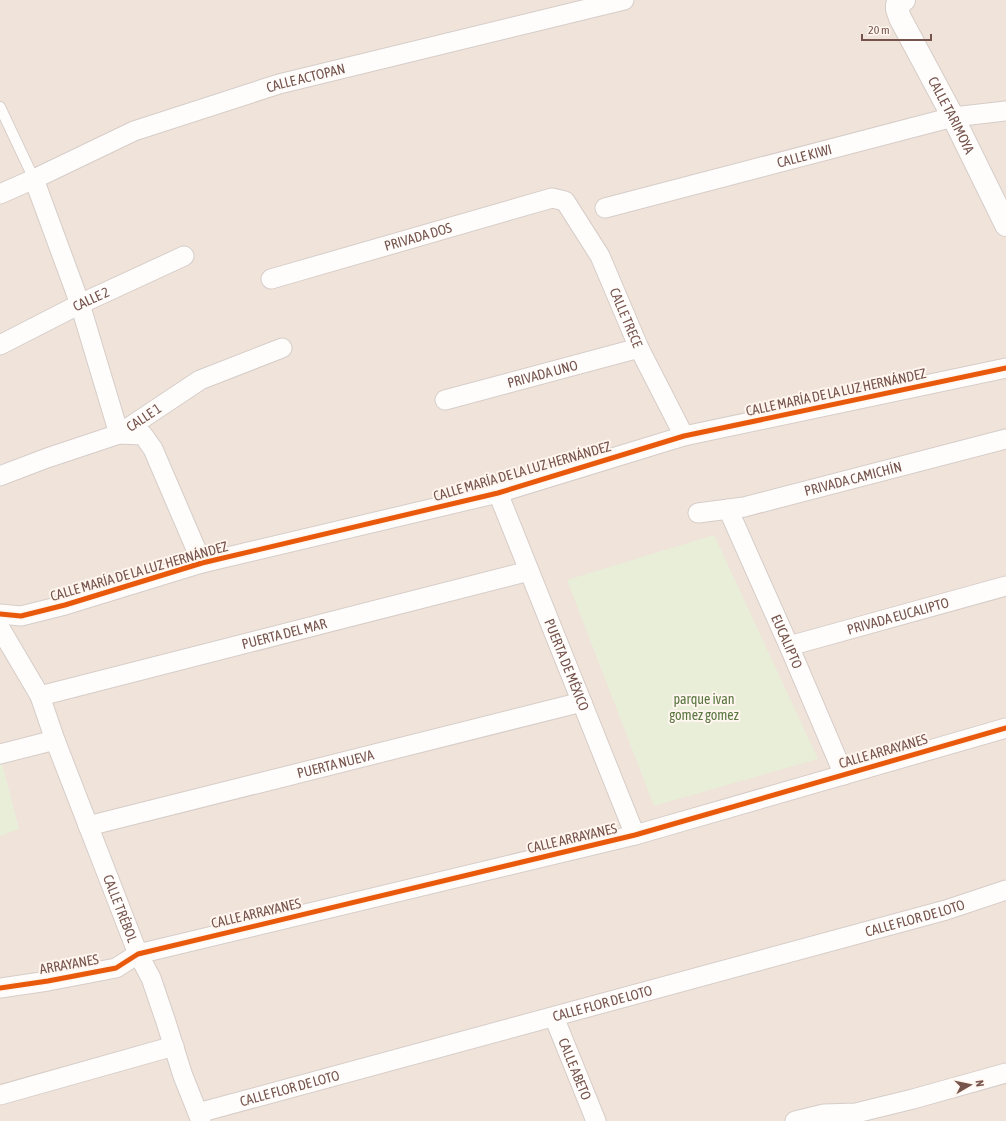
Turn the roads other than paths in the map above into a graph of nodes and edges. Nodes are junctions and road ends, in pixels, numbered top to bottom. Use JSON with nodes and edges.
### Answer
{"nodes":[{"id":1,"x":624,"y":0,"type":"edge"},
{"id":2,"x":898,"y":2,"type":"edge"},
{"id":3,"x":0,"y":107,"type":"edge"},
{"id":4,"x":1006,"y":111,"type":"edge"},
{"id":5,"x":953,"y":117,"type":"junction"},
{"id":6,"x":34,"y":179,"type":"junction"},
{"id":7,"x":0,"y":194,"type":"edge"},
{"id":8,"x":564,"y":201,"type":"joint"},
{"id":9,"x":605,"y":208,"type":"dead end"},
{"id":10,"x":1006,"y":225,"type":"edge"},
{"id":11,"x":184,"y":256,"type":"dead end"},
{"id":12,"x":271,"y":278,"type":"dead end"},
{"id":13,"x":80,"y":304,"type":"junction"},
{"id":14,"x":0,"y":345,"type":"edge"},
{"id":15,"x":282,"y":348,"type":"dead end"},
{"id":16,"x":639,"y":348,"type":"junction"},
{"id":17,"x":1006,"y":368,"type":"edge"},
{"id":18,"x":445,"y":400,"type":"dead end"},
{"id":19,"x":119,"y":434,"type":"junction"},
{"id":20,"x":684,"y":436,"type":"junction"},
{"id":21,"x":1006,"y":439,"type":"edge"},
{"id":22,"x":0,"y":476,"type":"edge"},
{"id":23,"x":498,"y":493,"type":"junction"},
{"id":24,"x":728,"y":509,"type":"junction"},
{"id":25,"x":698,"y":513,"type":"dead end"},
{"id":26,"x":202,"y":563,"type":"junction"},
{"id":27,"x":529,"y":571,"type":"junction"},
{"id":28,"x":1006,"y":586,"type":"edge"},
{"id":29,"x":0,"y":614,"type":"edge"},
{"id":30,"x":0,"y":628,"type":"edge"},
{"id":31,"x":789,"y":646,"type":"junction"},
{"id":32,"x":40,"y":696,"type":"junction"},
{"id":33,"x":582,"y":702,"type":"junction"},
{"id":34,"x":1006,"y":728,"type":"edge"},
{"id":35,"x":55,"y":740,"type":"junction"},
{"id":36,"x":0,"y":754,"type":"edge"},
{"id":37,"x":844,"y":775,"type":"junction"},
{"id":38,"x":88,"y":826,"type":"junction"},
{"id":39,"x":635,"y":835,"type":"junction"},
{"id":40,"x":1006,"y":890,"type":"edge"},
{"id":41,"x":138,"y":954,"type":"junction"},
{"id":42,"x":0,"y":988,"type":"edge"},
{"id":43,"x":554,"y":1017,"type":"junction"},
{"id":44,"x":174,"y":1046,"type":"junction"},
{"id":45,"x":1006,"y":1073,"type":"edge"},
{"id":46,"x":0,"y":1095,"type":"edge"},
{"id":47,"x":200,"y":1117,"type":"edge"},
{"id":48,"x":596,"y":1121,"type":"edge"},
{"id":49,"x":795,"y":1121,"type":"edge"}],
"edges":[{"from":1,"to":6,"type":"street","name":"CALLE ACTOPAN"},
{"from":2,"to":5,"type":"street","name":"CALLE TARIMOYA"},
{"from":3,"to":6,"type":"lane"},
{"from":4,"to":5,"type":"street","name":"CALLE KIWI"},
{"from":5,"to":9,"type":"street","name":"CALLE KIWI"},
{"from":5,"to":10,"type":"street","name":"CALLE TARIMOYA"},
{"from":6,"to":7,"type":"street","name":"CALLE ACTOPAN"},
{"from":6,"to":13,"type":"street"},
{"from":8,"to":12,"type":"street","name":"PRIVADA DOS"},
{"from":8,"to":16,"type":"street","name":"CALLE TRECE"},
{"from":11,"to":13,"type":"street","name":"CALLE 2"},
{"from":13,"to":14,"type":"street","name":"CALLE 2"},
{"from":13,"to":19,"type":"street"},
{"from":15,"to":19,"type":"street","name":"CALLE 1"},
{"from":16,"to":18,"type":"street","name":"PRIVADA UNO"},
{"from":16,"to":20,"type":"street","name":"CALLE TRECE"},
{"from":17,"to":20,"type":"street","name":"CALLE MARÍA DE LA LUZ HERNÁNDEZ"},
{"from":19,"to":22,"type":"street","name":"CALLE 1"},
{"from":19,"to":26,"type":"street"},
{"from":20,"to":23,"type":"street","name":"CALLE MARÍA DE LA LUZ HERNÁNDEZ"},
{"from":21,"to":24,"type":"street","name":"PRIVADA CAMICHÍN"},
{"from":23,"to":26,"type":"street","name":"CALLE MARÍA DE LA LUZ HERNÁNDEZ"},
{"from":23,"to":27,"type":"street","name":"PUERTA DE MÉXICO"},
{"from":24,"to":25,"type":"street","name":"PRIVADA CAMICHÍN"},
{"from":24,"to":31,"type":"street","name":"EUCALIPTO"},
{"from":26,"to":29,"type":"street","name":"CALLE MARÍA DE LA LUZ HERNÁNDEZ"},
{"from":27,"to":32,"type":"street","name":"PUERTA DEL MAR"},
{"from":27,"to":33,"type":"street","name":"PUERTA DE MÉXICO"},
{"from":28,"to":31,"type":"street","name":"PRIVADA EUCALIPTO"},
{"from":30,"to":32,"type":"street","name":"CALLE TRÉBOL"},
{"from":31,"to":37,"type":"street","name":"EUCALIPTO"},
{"from":32,"to":35,"type":"street","name":"CALLE TRÉBOL"},
{"from":33,"to":38,"type":"street","name":"PUERTA NUEVA"},
{"from":33,"to":39,"type":"street","name":"PUERTA DE MÉXICO"},
{"from":34,"to":37,"type":"street","name":"CALLE ARRAYANES"},
{"from":35,"to":36,"type":"street"},
{"from":35,"to":38,"type":"street","name":"CALLE TRÉBOL"},
{"from":37,"to":39,"type":"street","name":"CALLE ARRAYANES"},
{"from":38,"to":41,"type":"street","name":"CALLE TRÉBOL"},
{"from":39,"to":41,"type":"street","name":"CALLE ARRAYANES"},
{"from":40,"to":43,"type":"street","name":"CALLE FLOR DE LOTO"},
{"from":41,"to":42,"type":"street","name":"ARRAYANES"},
{"from":41,"to":44,"type":"street","name":"CALLE TRÉBOL"},
{"from":43,"to":47,"type":"street","name":"CALLE FLOR DE LOTO"},
{"from":43,"to":48,"type":"street","name":"CALLE ABETO"},
{"from":44,"to":46,"type":"street"},
{"from":44,"to":47,"type":"street","name":"CALLE TRÉBOL"},
{"from":45,"to":49,"type":"street"}]}
